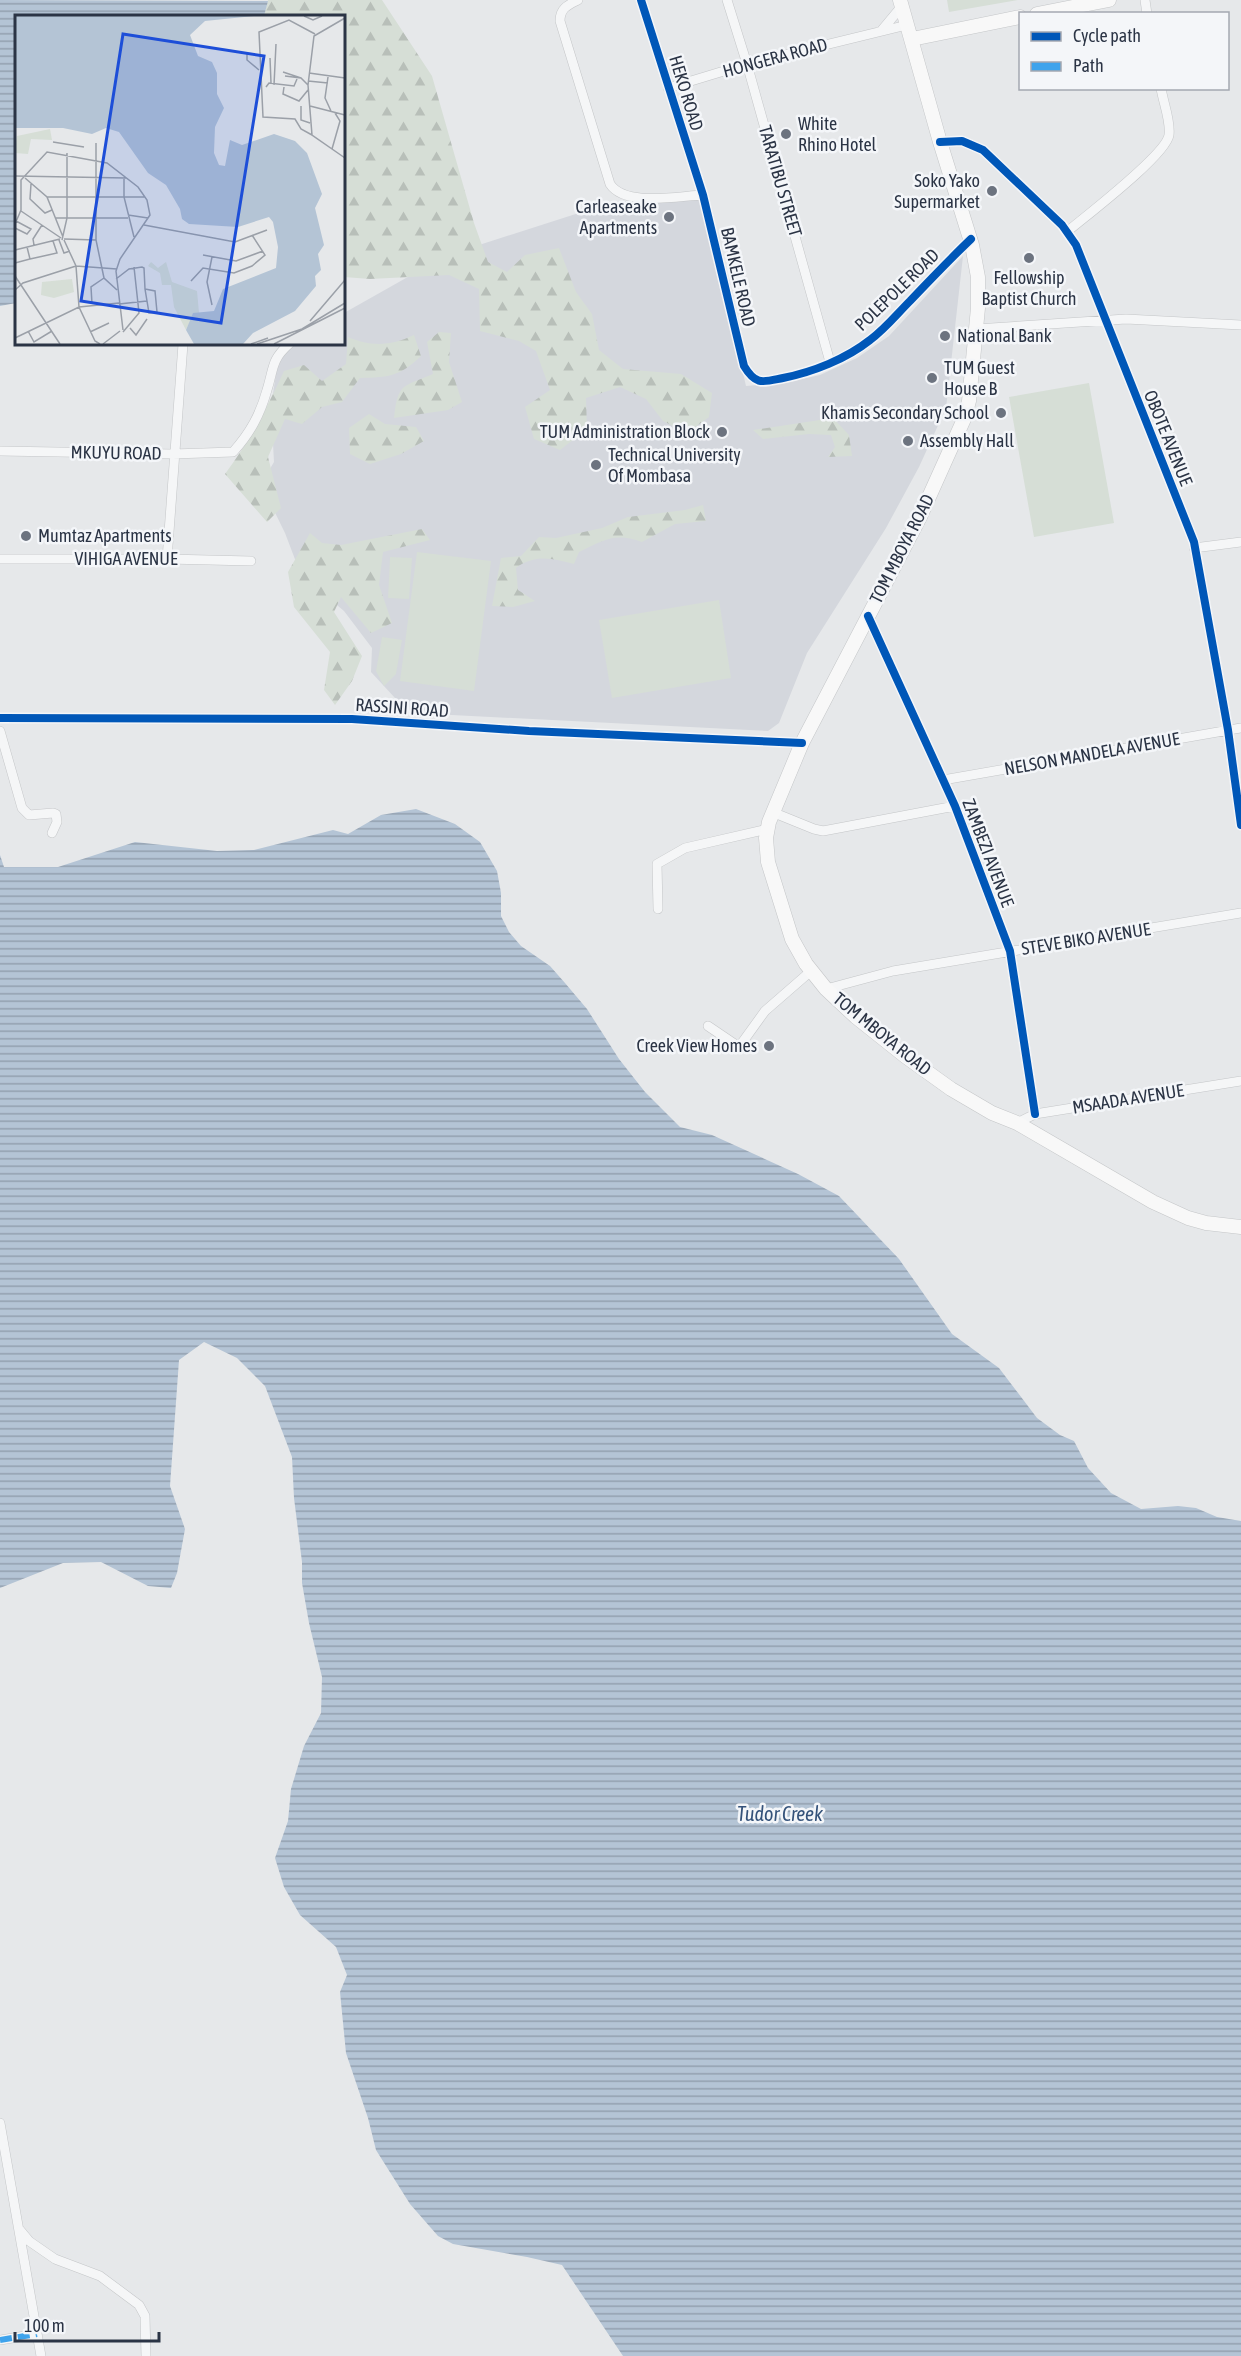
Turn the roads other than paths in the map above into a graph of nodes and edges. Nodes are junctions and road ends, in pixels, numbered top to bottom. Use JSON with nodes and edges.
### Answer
{"nodes":[{"id":1,"x":578,"y":0,"type":"edge"},
{"id":2,"x":641,"y":0,"type":"edge"},
{"id":3,"x":727,"y":0,"type":"edge"},
{"id":4,"x":1109,"y":0,"type":"edge"},
{"id":5,"x":901,"y":3,"type":"edge"},
{"id":6,"x":1047,"y":12,"type":"edge"},
{"id":7,"x":1019,"y":17,"type":"edge"},
{"id":8,"x":907,"y":25,"type":"junction"},
{"id":9,"x":882,"y":30,"type":"junction"},
{"id":10,"x":912,"y":39,"type":"junction"},
{"id":11,"x":747,"y":64,"type":"junction"},
{"id":12,"x":668,"y":88,"type":"junction"},
{"id":13,"x":1161,"y":90,"type":"edge"},
{"id":14,"x":940,"y":142,"type":"junction"},
{"id":15,"x":703,"y":195,"type":"junction"},
{"id":16,"x":1068,"y":231,"type":"junction"},
{"id":17,"x":971,"y":239,"type":"junction"},
{"id":18,"x":1104,"y":319,"type":"junction"},
{"id":19,"x":1241,"y":325,"type":"edge"},
{"id":20,"x":976,"y":329,"type":"junction"},
{"id":21,"x":183,"y":345,"type":"edge"},
{"id":22,"x":288,"y":345,"type":"edge"},
{"id":23,"x":830,"y":362,"type":"junction"},
{"id":24,"x":744,"y":366,"type":"joint"},
{"id":25,"x":0,"y":451,"type":"edge"},
{"id":26,"x":173,"y":454,"type":"junction"},
{"id":27,"x":1241,"y":542,"type":"edge"},
{"id":28,"x":1194,"y":548,"type":"junction"},
{"id":29,"x":0,"y":559,"type":"edge"},
{"id":30,"x":167,"y":559,"type":"junction"},
{"id":31,"x":251,"y":561,"type":"dead end"},
{"id":32,"x":868,"y":616,"type":"junction"},
{"id":33,"x":0,"y":718,"type":"edge"},
{"id":34,"x":1241,"y":728,"type":"edge"},
{"id":35,"x":1228,"y":730,"type":"junction"},
{"id":36,"x":0,"y":731,"type":"edge"},
{"id":37,"x":802,"y":743,"type":"junction"},
{"id":38,"x":943,"y":780,"type":"junction"},
{"id":39,"x":955,"y":806,"type":"junction"},
{"id":40,"x":772,"y":812,"type":"junction"},
{"id":41,"x":1241,"y":825,"type":"edge"},
{"id":42,"x":768,"y":829,"type":"junction"},
{"id":43,"x":52,"y":832,"type":"dead end"},
{"id":44,"x":658,"y":909,"type":"dead end"},
{"id":45,"x":1241,"y":913,"type":"edge"},
{"id":46,"x":1010,"y":951,"type":"junction"},
{"id":47,"x":811,"y":971,"type":"junction"},
{"id":48,"x":826,"y":989,"type":"junction"},
{"id":49,"x":708,"y":1026,"type":"dead end"},
{"id":50,"x":1241,"y":1082,"type":"edge"},
{"id":51,"x":1035,"y":1114,"type":"junction"},
{"id":52,"x":1017,"y":1123,"type":"junction"},
{"id":53,"x":1241,"y":1227,"type":"edge"},
{"id":54,"x":0,"y":2123,"type":"edge"},
{"id":55,"x":18,"y":2227,"type":"junction"},
{"id":56,"x":37,"y":2334,"type":"junction"},
{"id":57,"x":0,"y":2340,"type":"edge"},
{"id":58,"x":41,"y":2356,"type":"edge"},
{"id":59,"x":146,"y":2356,"type":"edge"}],
"edges":[{"from":1,"to":15,"type":"street"},
{"from":2,"to":12,"type":"street","name":"HEKO ROAD"},
{"from":3,"to":11,"type":"street","name":"TARATIBU STREET"},
{"from":4,"to":6,"type":"main road"},
{"from":5,"to":8,"type":"main road","name":"TOM MBOYA ROAD"},
{"from":5,"to":9,"type":"street"},
{"from":7,"to":10,"type":"main road"},
{"from":8,"to":9,"type":"street","name":"HONGERA ROAD"},
{"from":8,"to":10,"type":"main road","name":"TOM MBOYA ROAD"},
{"from":9,"to":11,"type":"street","name":"HONGERA ROAD"},
{"from":10,"to":14,"type":"main road","name":"TOM MBOYA ROAD"},
{"from":11,"to":12,"type":"street","name":"HONGERA ROAD"},
{"from":11,"to":23,"type":"street","name":"TARATIBU STREET"},
{"from":12,"to":15,"type":"street","name":"HEKO ROAD"},
{"from":13,"to":16,"type":"street"},
{"from":14,"to":16,"type":"street","name":"OBOTE AVENUE"},
{"from":14,"to":17,"type":"main road","name":"TOM MBOYA ROAD"},
{"from":15,"to":24,"type":"street","name":"BAMKELE ROAD"},
{"from":16,"to":18,"type":"street","name":"OBOTE AVENUE"},
{"from":17,"to":20,"type":"main road","name":"TOM MBOYA ROAD"},
{"from":17,"to":23,"type":"street","name":"POLEPOLE ROAD"},
{"from":18,"to":19,"type":"street"},
{"from":18,"to":20,"type":"street"},
{"from":18,"to":28,"type":"street","name":"OBOTE AVENUE"},
{"from":20,"to":32,"type":"main road","name":"TOM MBOYA ROAD"},
{"from":21,"to":26,"type":"street"},
{"from":22,"to":26,"type":"street","name":"MKUYU ROAD"},
{"from":23,"to":24,"type":"street","name":"POLEPOLE ROAD"},
{"from":25,"to":26,"type":"street","name":"MKUYU ROAD"},
{"from":26,"to":30,"type":"street"},
{"from":27,"to":28,"type":"street"},
{"from":28,"to":35,"type":"street","name":"OBOTE AVENUE"},
{"from":29,"to":30,"type":"street","name":"VIHIGA AVENUE"},
{"from":30,"to":31,"type":"street","name":"VIHIGA AVENUE"},
{"from":32,"to":37,"type":"main road","name":"TOM MBOYA ROAD"},
{"from":32,"to":38,"type":"street","name":"ZAMBEZI AVENUE"},
{"from":33,"to":37,"type":"street","name":"RASSINI ROAD"},
{"from":34,"to":35,"type":"street","name":"NELSON MANDELA AVENUE"},
{"from":35,"to":38,"type":"street","name":"NELSON MANDELA AVENUE"},
{"from":35,"to":41,"type":"street","name":"OBOTE AVENUE"},
{"from":36,"to":43,"type":"street"},
{"from":37,"to":40,"type":"main road","name":"TOM MBOYA ROAD"},
{"from":38,"to":39,"type":"street","name":"ZAMBEZI AVENUE"},
{"from":39,"to":40,"type":"street"},
{"from":39,"to":46,"type":"street","name":"ZAMBEZI AVENUE"},
{"from":40,"to":42,"type":"main road","name":"TOM MBOYA ROAD"},
{"from":42,"to":44,"type":"street"},
{"from":42,"to":47,"type":"main road","name":"TOM MBOYA ROAD"},
{"from":45,"to":46,"type":"street","name":"STEVE BIKO AVENUE"},
{"from":46,"to":48,"type":"street","name":"STEVE BIKO AVENUE"},
{"from":46,"to":51,"type":"street","name":"ZAMBEZI AVENUE"},
{"from":47,"to":48,"type":"main road","name":"TOM MBOYA ROAD"},
{"from":47,"to":49,"type":"street"},
{"from":48,"to":52,"type":"main road","name":"TOM MBOYA ROAD"},
{"from":50,"to":51,"type":"street","name":"MSAADA AVENUE"},
{"from":51,"to":52,"type":"street","name":"MSAADA AVENUE"},
{"from":52,"to":53,"type":"main road","name":"TOM MBOYA ROAD"},
{"from":54,"to":55,"type":"street"},
{"from":55,"to":56,"type":"street"},
{"from":55,"to":59,"type":"street"},
{"from":56,"to":57,"type":"street"},
{"from":56,"to":58,"type":"street"}]}
